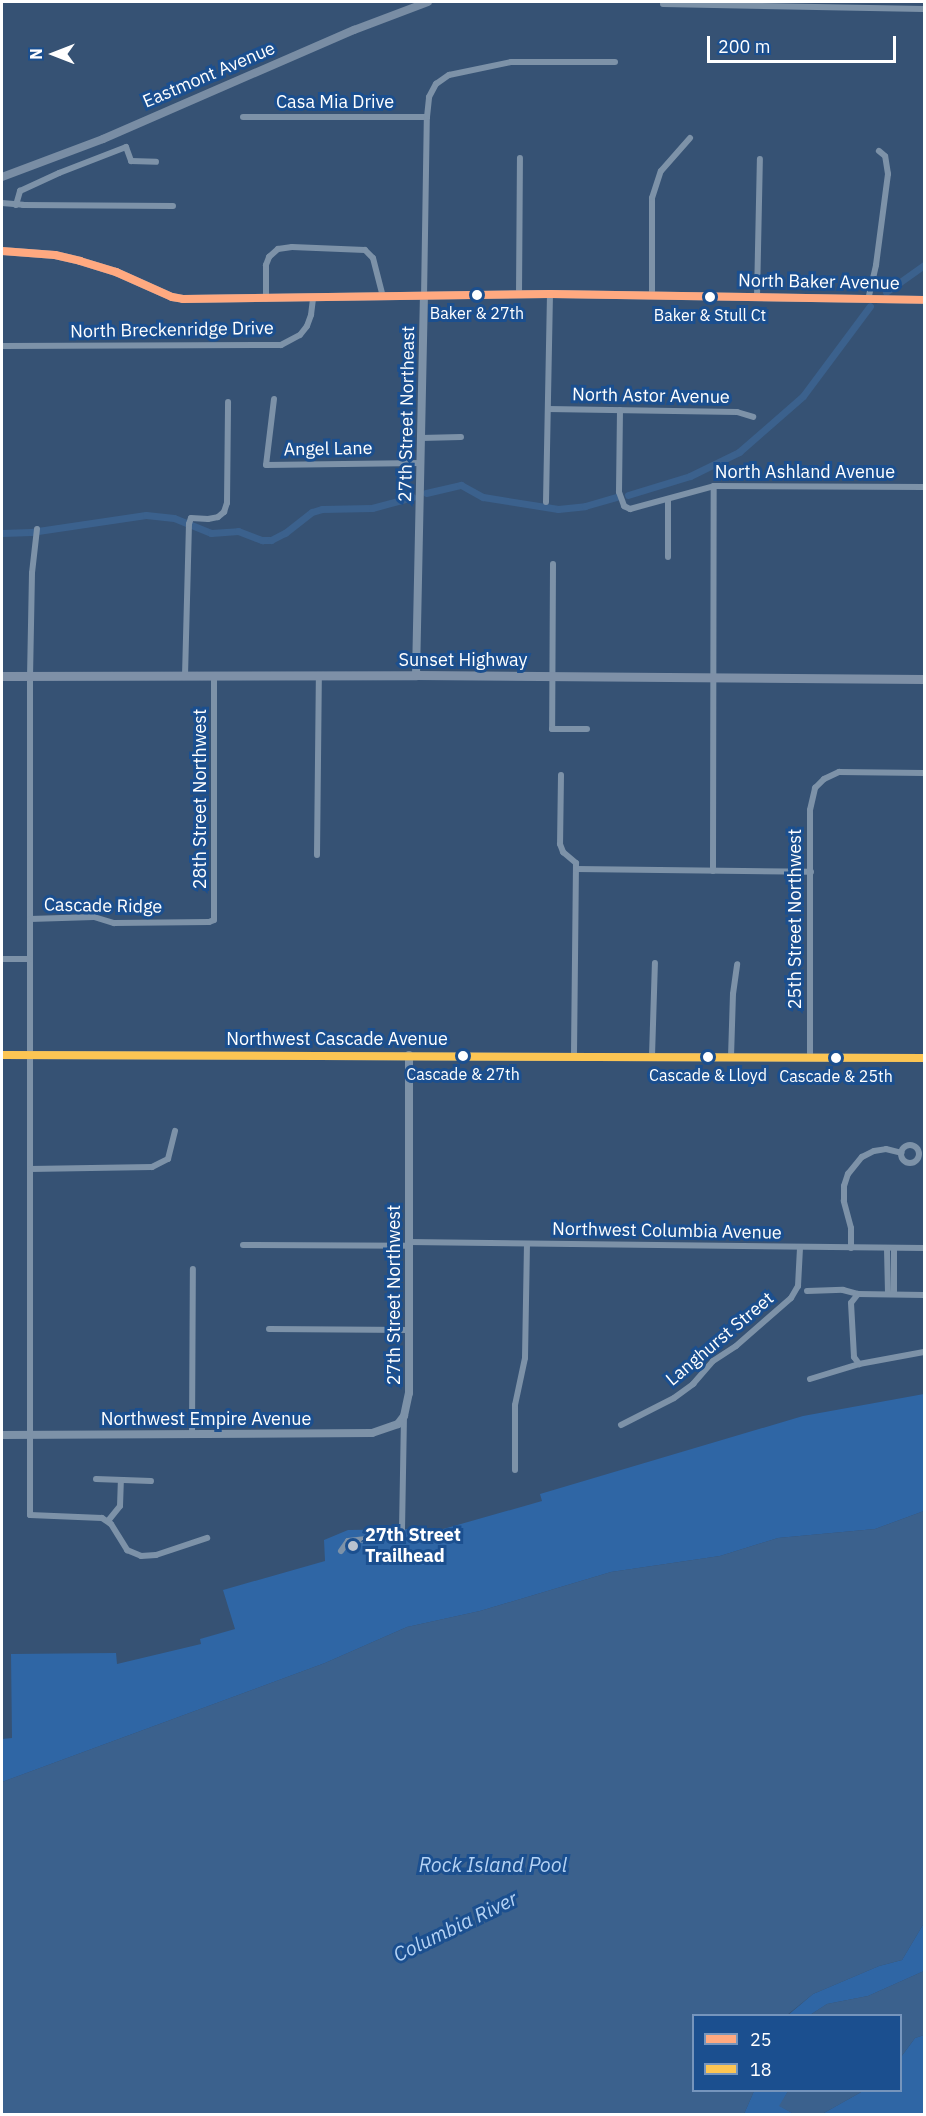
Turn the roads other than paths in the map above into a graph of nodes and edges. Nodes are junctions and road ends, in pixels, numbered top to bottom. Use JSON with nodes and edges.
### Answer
{"nodes":[{"id":1,"x":428,"y":2,"type":"edge"},
{"id":2,"x":663,"y":4,"type":"dead end"},
{"id":3,"x":924,"y":9,"type":"edge"},
{"id":4,"x":615,"y":62,"type":"dead end"},
{"id":5,"x":243,"y":117,"type":"dead end"},
{"id":6,"x":427,"y":117,"type":"junction"},
{"id":7,"x":690,"y":138,"type":"dead end"},
{"id":8,"x":879,"y":150,"type":"dead end"},
{"id":9,"x":520,"y":158,"type":"dead end"},
{"id":10,"x":760,"y":159,"type":"dead end"},
{"id":11,"x":156,"y":162,"type":"dead end"},
{"id":12,"x":2,"y":177,"type":"edge"},
{"id":13,"x":2,"y":203,"type":"edge"},
{"id":14,"x":16,"y":205,"type":"junction"},
{"id":15,"x":172,"y":206,"type":"dead end"},
{"id":16,"x":2,"y":251,"type":"edge"},
{"id":17,"x":519,"y":294,"type":"junction"},
{"id":18,"x":550,"y":294,"type":"junction"},
{"id":19,"x":652,"y":296,"type":"junction"},
{"id":20,"x":383,"y":297,"type":"junction"},
{"id":21,"x":757,"y":297,"type":"junction"},
{"id":22,"x":313,"y":298,"type":"junction"},
{"id":23,"x":424,"y":298,"type":"junction"},
{"id":24,"x":266,"y":299,"type":"junction"},
{"id":25,"x":867,"y":300,"type":"junction"},
{"id":26,"x":924,"y":300,"type":"edge"},
{"id":27,"x":2,"y":346,"type":"edge"},
{"id":28,"x":274,"y":399,"type":"dead end"},
{"id":29,"x":228,"y":402,"type":"dead end"},
{"id":30,"x":548,"y":409,"type":"junction"},
{"id":31,"x":620,"y":410,"type":"junction"},
{"id":32,"x":753,"y":417,"type":"dead end"},
{"id":33,"x":460,"y":437,"type":"dead end"},
{"id":34,"x":421,"y":438,"type":"junction"},
{"id":35,"x":421,"y":463,"type":"junction"},
{"id":36,"x":714,"y":486,"type":"junction"},
{"id":37,"x":924,"y":488,"type":"edge"},
{"id":38,"x":668,"y":500,"type":"junction"},
{"id":39,"x":546,"y":502,"type":"dead end"},
{"id":40,"x":37,"y":529,"type":"dead end"},
{"id":41,"x":668,"y":557,"type":"dead end"},
{"id":42,"x":553,"y":564,"type":"dead end"},
{"id":43,"x":416,"y":675,"type":"junction"},
{"id":44,"x":2,"y":676,"type":"edge"},
{"id":45,"x":30,"y":676,"type":"junction"},
{"id":46,"x":185,"y":676,"type":"junction"},
{"id":47,"x":214,"y":676,"type":"junction"},
{"id":48,"x":319,"y":676,"type":"junction"},
{"id":49,"x":552,"y":677,"type":"junction"},
{"id":50,"x":714,"y":678,"type":"junction"},
{"id":51,"x":924,"y":679,"type":"edge"},
{"id":52,"x":587,"y":729,"type":"dead end"},
{"id":53,"x":924,"y":773,"type":"edge"},
{"id":54,"x":561,"y":775,"type":"dead end"},
{"id":55,"x":317,"y":855,"type":"dead end"},
{"id":56,"x":576,"y":869,"type":"junction"},
{"id":57,"x":713,"y":871,"type":"junction"},
{"id":58,"x":811,"y":872,"type":"junction"},
{"id":59,"x":30,"y":919,"type":"junction"},
{"id":60,"x":212,"y":921,"type":"joint"},
{"id":61,"x":2,"y":959,"type":"edge"},
{"id":62,"x":30,"y":959,"type":"junction"},
{"id":63,"x":655,"y":963,"type":"dead end"},
{"id":64,"x":737,"y":964,"type":"dead end"},
{"id":65,"x":2,"y":1055,"type":"edge"},
{"id":66,"x":29,"y":1055,"type":"junction"},
{"id":67,"x":409,"y":1055,"type":"junction"},
{"id":68,"x":574,"y":1056,"type":"junction"},
{"id":69,"x":652,"y":1056,"type":"junction"},
{"id":70,"x":731,"y":1057,"type":"junction"},
{"id":71,"x":810,"y":1057,"type":"junction"},
{"id":72,"x":924,"y":1058,"type":"edge"},
{"id":73,"x":175,"y":1131,"type":"dead end"},
{"id":74,"x":902,"y":1153,"type":"dead end"},
{"id":75,"x":30,"y":1169,"type":"junction"},
{"id":76,"x":409,"y":1244,"type":"junction"},
{"id":77,"x":243,"y":1245,"type":"dead end"},
{"id":78,"x":526,"y":1245,"type":"junction"},
{"id":79,"x":800,"y":1248,"type":"junction"},
{"id":80,"x":851,"y":1248,"type":"junction"},
{"id":81,"x":924,"y":1248,"type":"edge"},
{"id":82,"x":890,"y":1249,"type":"junction"},
{"id":83,"x":193,"y":1269,"type":"dead end"},
{"id":84,"x":807,"y":1291,"type":"dead end"},
{"id":85,"x":858,"y":1294,"type":"junction"},
{"id":86,"x":891,"y":1294,"type":"junction"},
{"id":87,"x":924,"y":1295,"type":"edge"},
{"id":88,"x":268,"y":1329,"type":"dead end"},
{"id":89,"x":409,"y":1330,"type":"junction"},
{"id":90,"x":924,"y":1352,"type":"edge"},
{"id":91,"x":858,"y":1364,"type":"junction"},
{"id":92,"x":810,"y":1379,"type":"dead end"},
{"id":93,"x":404,"y":1416,"type":"junction"},
{"id":94,"x":621,"y":1425,"type":"dead end"},
{"id":95,"x":192,"y":1434,"type":"junction"},
{"id":96,"x":2,"y":1435,"type":"edge"},
{"id":97,"x":30,"y":1435,"type":"junction"},
{"id":98,"x":515,"y":1470,"type":"dead end"},
{"id":99,"x":96,"y":1479,"type":"dead end"},
{"id":100,"x":121,"y":1480,"type":"junction"},
{"id":101,"x":151,"y":1481,"type":"dead end"},
{"id":102,"x":108,"y":1521,"type":"junction"},
{"id":103,"x":207,"y":1538,"type":"dead end"},
{"id":104,"x":341,"y":1551,"type":"dead end"}],
"edges":[{"from":1,"to":12,"type":"main road","name":"Eastmont Avenue"},
{"from":2,"to":3,"type":"street"},
{"from":4,"to":6,"type":"street","name":"27th Street Northeast"},
{"from":5,"to":6,"type":"street","name":"Casa Mia Drive"},
{"from":6,"to":23,"type":"street","name":"27th Street Northeast"},
{"from":7,"to":19,"type":"street"},
{"from":8,"to":25,"type":"street"},
{"from":9,"to":17,"type":"street"},
{"from":10,"to":21,"type":"street"},
{"from":11,"to":14,"type":"street"},
{"from":13,"to":14,"type":"street"},
{"from":14,"to":15,"type":"street"},
{"from":16,"to":24,"type":"main road","name":"North Baker Avenue"},
{"from":17,"to":18,"type":"main road","name":"North Baker Avenue"},
{"from":17,"to":23,"type":"main road","name":"North Baker Avenue"},
{"from":18,"to":19,"type":"main road","name":"North Baker Avenue"},
{"from":18,"to":30,"type":"street"},
{"from":19,"to":21,"type":"main road","name":"North Baker Avenue"},
{"from":20,"to":22,"type":"main road","name":"North Baker Avenue"},
{"from":20,"to":23,"type":"main road","name":"North Baker Avenue"},
{"from":20,"to":24,"type":"street"},
{"from":21,"to":25,"type":"main road","name":"North Baker Avenue"},
{"from":22,"to":24,"type":"main road","name":"North Baker Avenue"},
{"from":22,"to":27,"type":"street","name":"North Breckenridge Drive"},
{"from":23,"to":34,"type":"street","name":"27th Street Northeast"},
{"from":25,"to":26,"type":"main road","name":"North Baker Avenue"},
{"from":28,"to":35,"type":"street","name":"Angel Lane"},
{"from":29,"to":46,"type":"street"},
{"from":30,"to":31,"type":"street","name":"North Astor Avenue"},
{"from":30,"to":39,"type":"street"},
{"from":31,"to":32,"type":"street","name":"North Astor Avenue"},
{"from":31,"to":38,"type":"street","name":"North Ashland Avenue"},
{"from":33,"to":34,"type":"street"},
{"from":34,"to":35,"type":"street","name":"27th Street Northeast"},
{"from":35,"to":43,"type":"street","name":"27th Street Northeast"},
{"from":36,"to":37,"type":"street","name":"North Ashland Avenue"},
{"from":36,"to":38,"type":"street","name":"North Ashland Avenue"},
{"from":36,"to":50,"type":"street"},
{"from":38,"to":41,"type":"street"},
{"from":40,"to":45,"type":"street"},
{"from":42,"to":49,"type":"street"},
{"from":43,"to":48,"type":"highway","name":"Sunset Highway"},
{"from":43,"to":49,"type":"highway","name":"Sunset Highway"},
{"from":44,"to":45,"type":"highway","name":"Sunset Highway"},
{"from":45,"to":46,"type":"highway","name":"Sunset Highway"},
{"from":45,"to":59,"type":"street"},
{"from":46,"to":47,"type":"highway","name":"Sunset Highway"},
{"from":47,"to":48,"type":"highway","name":"Sunset Highway"},
{"from":47,"to":60,"type":"street","name":"28th Street Northwest"},
{"from":48,"to":55,"type":"street"},
{"from":49,"to":50,"type":"highway","name":"Sunset Highway"},
{"from":49,"to":52,"type":"street"},
{"from":50,"to":51,"type":"highway","name":"Sunset Highway"},
{"from":50,"to":57,"type":"street"},
{"from":53,"to":58,"type":"street","name":"25th Street Northwest"},
{"from":54,"to":56,"type":"street"},
{"from":56,"to":57,"type":"street"},
{"from":56,"to":68,"type":"street"},
{"from":57,"to":58,"type":"street"},
{"from":58,"to":71,"type":"street","name":"25th Street Northwest"},
{"from":59,"to":60,"type":"street","name":"Cascade Ridge"},
{"from":59,"to":62,"type":"street"},
{"from":61,"to":62,"type":"street"},
{"from":62,"to":66,"type":"street"},
{"from":63,"to":69,"type":"street"},
{"from":64,"to":70,"type":"street"},
{"from":65,"to":66,"type":"street","name":"Northwest Cascade Avenue"},
{"from":66,"to":67,"type":"street","name":"Northwest Cascade Avenue"},
{"from":66,"to":75,"type":"street"},
{"from":67,"to":68,"type":"street","name":"Northwest Cascade Avenue"},
{"from":67,"to":76,"type":"street","name":"27th Street Northwest"},
{"from":68,"to":69,"type":"street","name":"Northwest Cascade Avenue"},
{"from":69,"to":70,"type":"street","name":"Northwest Cascade Avenue"},
{"from":70,"to":71,"type":"street","name":"Northwest Cascade Avenue"},
{"from":71,"to":72,"type":"street","name":"Northwest Cascade Avenue"},
{"from":73,"to":75,"type":"street"},
{"from":74,"to":80,"type":"street"},
{"from":75,"to":97,"type":"street"},
{"from":76,"to":77,"type":"street","name":"Northwest Columbia Avenue"},
{"from":76,"to":78,"type":"street","name":"Northwest Columbia Avenue"},
{"from":76,"to":89,"type":"street","name":"27th Street Northwest"},
{"from":78,"to":79,"type":"street","name":"Northwest Columbia Avenue"},
{"from":78,"to":98,"type":"street"},
{"from":79,"to":80,"type":"street","name":"Northwest Columbia Avenue"},
{"from":79,"to":94,"type":"street","name":"Langhurst Street"},
{"from":80,"to":82,"type":"street","name":"Northwest Columbia Avenue"},
{"from":81,"to":82,"type":"street","name":"Northwest Columbia Avenue"},
{"from":82,"to":86,"type":"street"},
{"from":83,"to":95,"type":"street"},
{"from":84,"to":85,"type":"street"},
{"from":85,"to":86,"type":"street"},
{"from":85,"to":91,"type":"street"},
{"from":86,"to":87,"type":"street"},
{"from":88,"to":89,"type":"street"},
{"from":89,"to":93,"type":"street","name":"27th Street Northwest"},
{"from":90,"to":91,"type":"street"},
{"from":91,"to":92,"type":"street"},
{"from":93,"to":95,"type":"street","name":"Northwest Empire Avenue"},
{"from":93,"to":104,"type":"street","name":"27th Street Northwest"},
{"from":95,"to":97,"type":"street","name":"Northwest Empire Avenue"},
{"from":96,"to":97,"type":"street","name":"Northwest Empire Avenue"},
{"from":97,"to":102,"type":"street"},
{"from":99,"to":100,"type":"street"},
{"from":100,"to":101,"type":"street"},
{"from":100,"to":102,"type":"street"},
{"from":102,"to":103,"type":"street"}]}
